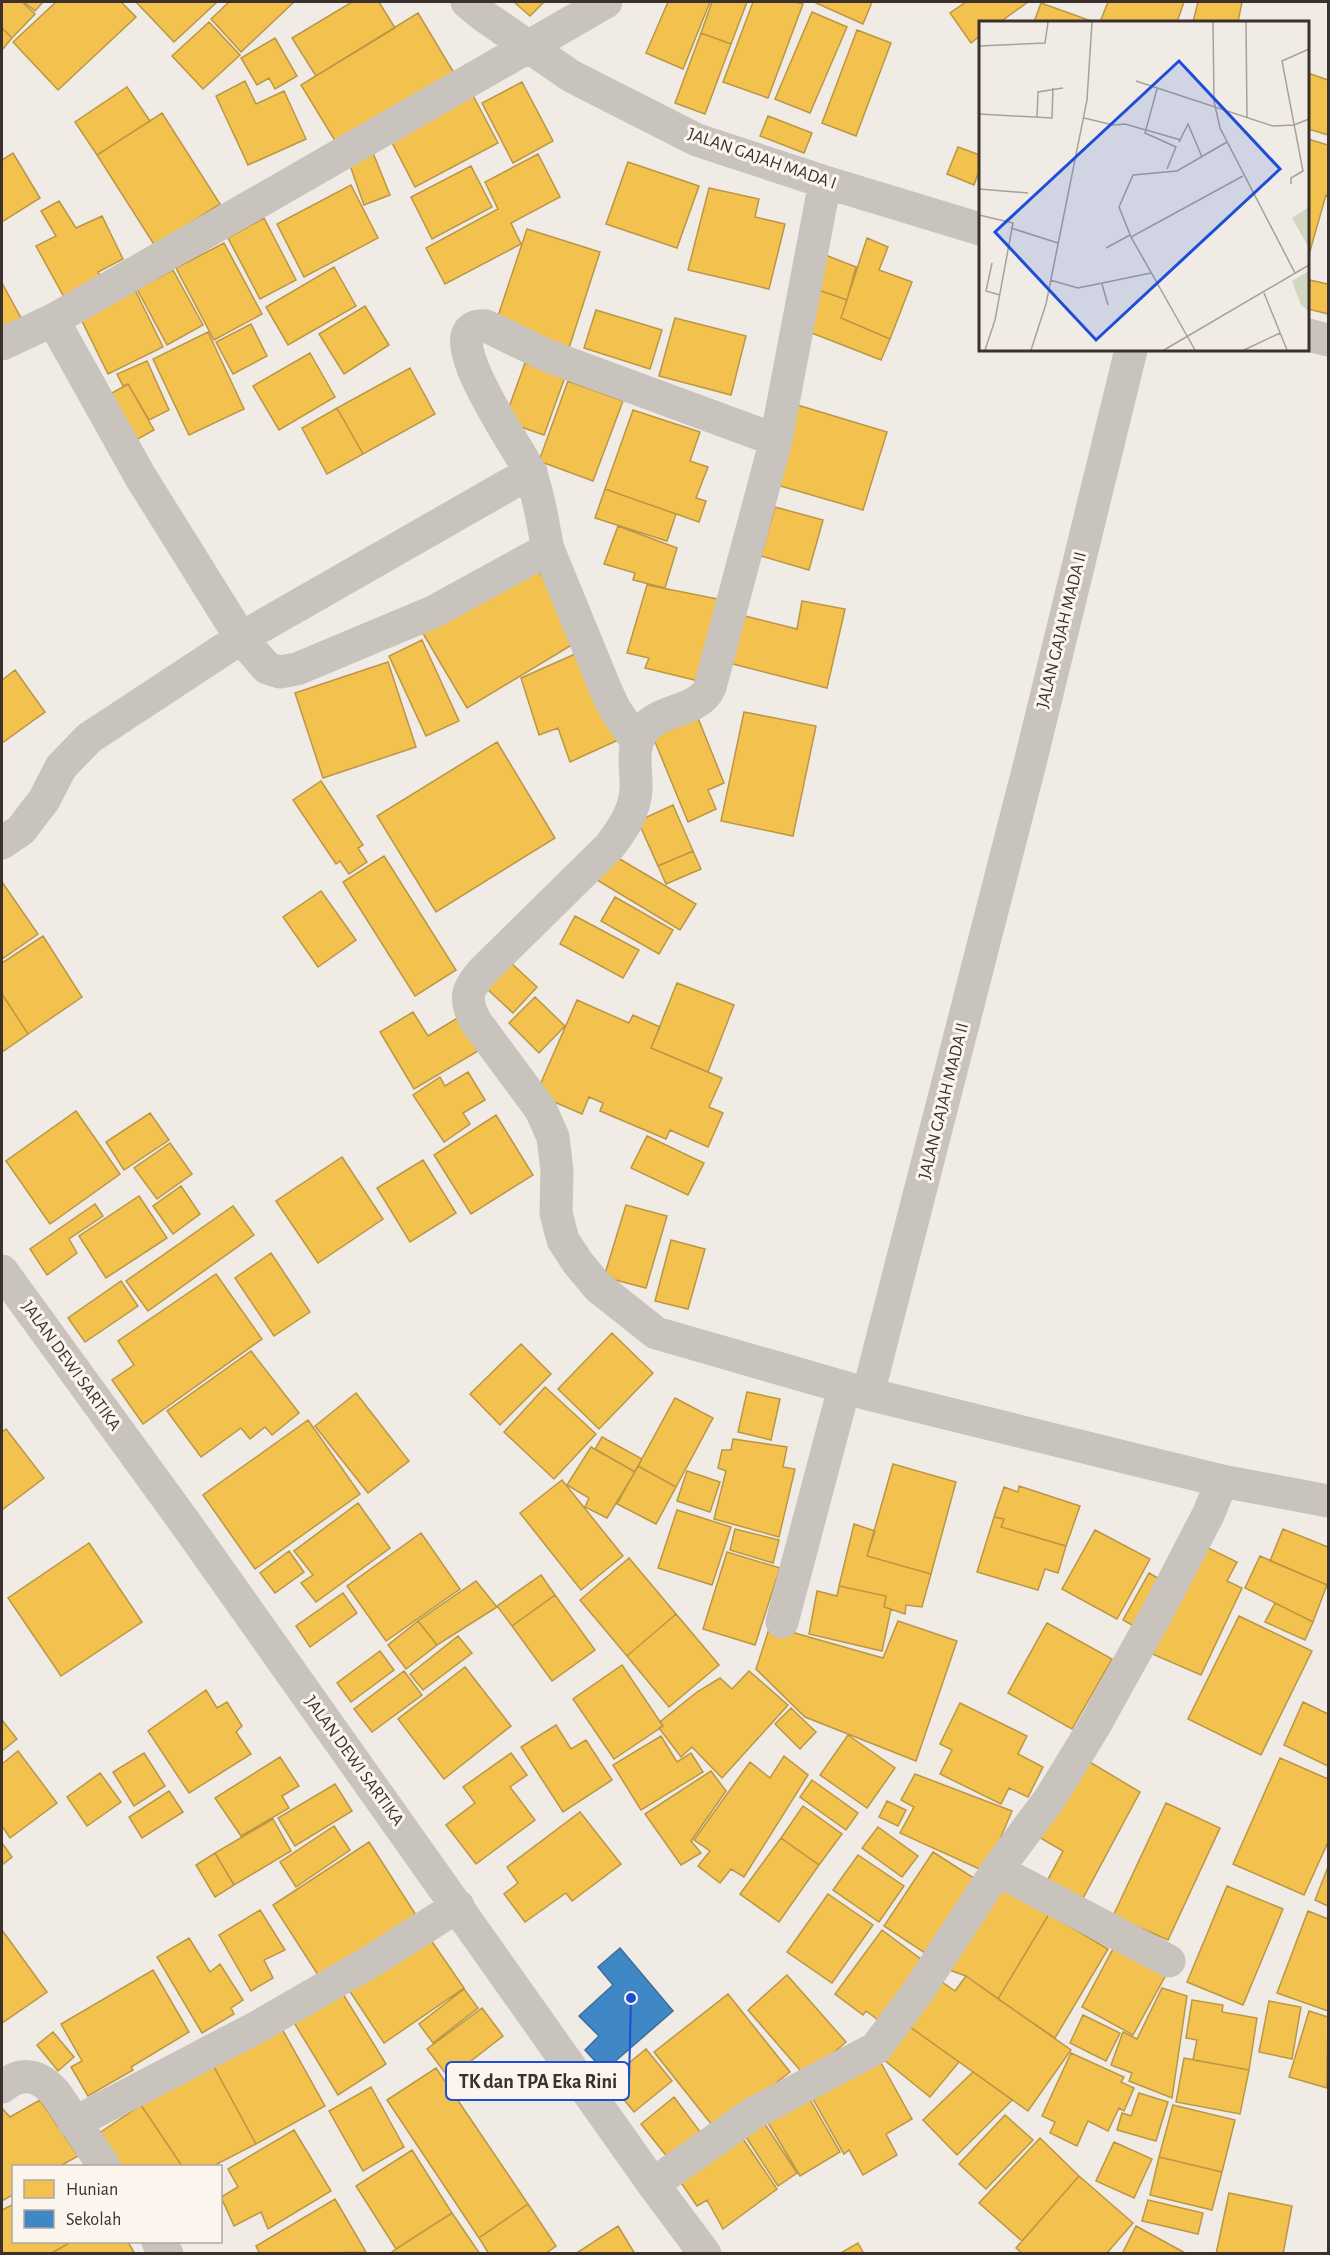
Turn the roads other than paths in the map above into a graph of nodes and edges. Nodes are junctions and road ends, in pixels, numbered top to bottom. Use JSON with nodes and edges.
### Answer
{"nodes":[{"id":1,"x":466,"y":2,"type":"edge"},
{"id":2,"x":606,"y":2,"type":"edge"},
{"id":3,"x":526,"y":46,"type":"junction"},
{"id":4,"x":825,"y":182,"type":"junction"},
{"id":5,"x":979,"y":228,"type":"edge"},
{"id":6,"x":53,"y":320,"type":"junction"},
{"id":7,"x":1309,"y":335,"type":"edge"},
{"id":8,"x":1329,"y":340,"type":"edge"},
{"id":9,"x":2,"y":344,"type":"edge"},
{"id":10,"x":1131,"y":351,"type":"edge"},
{"id":11,"x":776,"y":440,"type":"junction"},
{"id":12,"x":531,"y":472,"type":"junction"},
{"id":13,"x":548,"y":549,"type":"junction"},
{"id":14,"x":241,"y":638,"type":"junction"},
{"id":15,"x":637,"y":742,"type":"junction"},
{"id":16,"x":2,"y":843,"type":"edge"},
{"id":17,"x":2,"y":1271,"type":"edge"},
{"id":18,"x":856,"y":1391,"type":"junction"},
{"id":19,"x":1222,"y":1481,"type":"junction"},
{"id":20,"x":1329,"y":1501,"type":"edge"},
{"id":21,"x":782,"y":1622,"type":"dead end"},
{"id":22,"x":997,"y":1870,"type":"junction"},
{"id":23,"x":458,"y":1905,"type":"junction"},
{"id":24,"x":1169,"y":1961,"type":"dead end"},
{"id":25,"x":2,"y":2087,"type":"edge"},
{"id":26,"x":74,"y":2123,"type":"junction"},
{"id":27,"x":103,"y":2165,"type":"edge"},
{"id":28,"x":653,"y":2184,"type":"junction"},
{"id":29,"x":705,"y":2253,"type":"edge"}],
"edges":[{"from":1,"to":3,"type":"street","name":"JALAN GAJAH MADA I"},
{"from":2,"to":3,"type":"street"},
{"from":3,"to":4,"type":"street","name":"JALAN GAJAH MADA I"},
{"from":3,"to":6,"type":"street"},
{"from":4,"to":5,"type":"street","name":"JALAN GAJAH MADA I"},
{"from":4,"to":11,"type":"street"},
{"from":6,"to":9,"type":"street"},
{"from":6,"to":14,"type":"street"},
{"from":7,"to":8,"type":"street"},
{"from":10,"to":18,"type":"street","name":"JALAN GAJAH MADA II"},
{"from":11,"to":12,"type":"street"},
{"from":11,"to":15,"type":"street"},
{"from":12,"to":13,"type":"street"},
{"from":12,"to":14,"type":"street"},
{"from":13,"to":14,"type":"street"},
{"from":13,"to":15,"type":"street"},
{"from":14,"to":16,"type":"street"},
{"from":15,"to":18,"type":"street"},
{"from":17,"to":23,"type":"street","name":"JALAN DEWI SARTIKA"},
{"from":18,"to":19,"type":"street"},
{"from":18,"to":21,"type":"street","name":"JALAN GAJAH MADA II"},
{"from":19,"to":20,"type":"street"},
{"from":19,"to":22,"type":"street"},
{"from":22,"to":24,"type":"street"},
{"from":22,"to":28,"type":"street"},
{"from":23,"to":26,"type":"street"},
{"from":23,"to":28,"type":"street","name":"JALAN DEWI SARTIKA"},
{"from":25,"to":26,"type":"street"},
{"from":26,"to":27,"type":"street"},
{"from":28,"to":29,"type":"street","name":"JALAN DEWI SARTIKA"}]}
